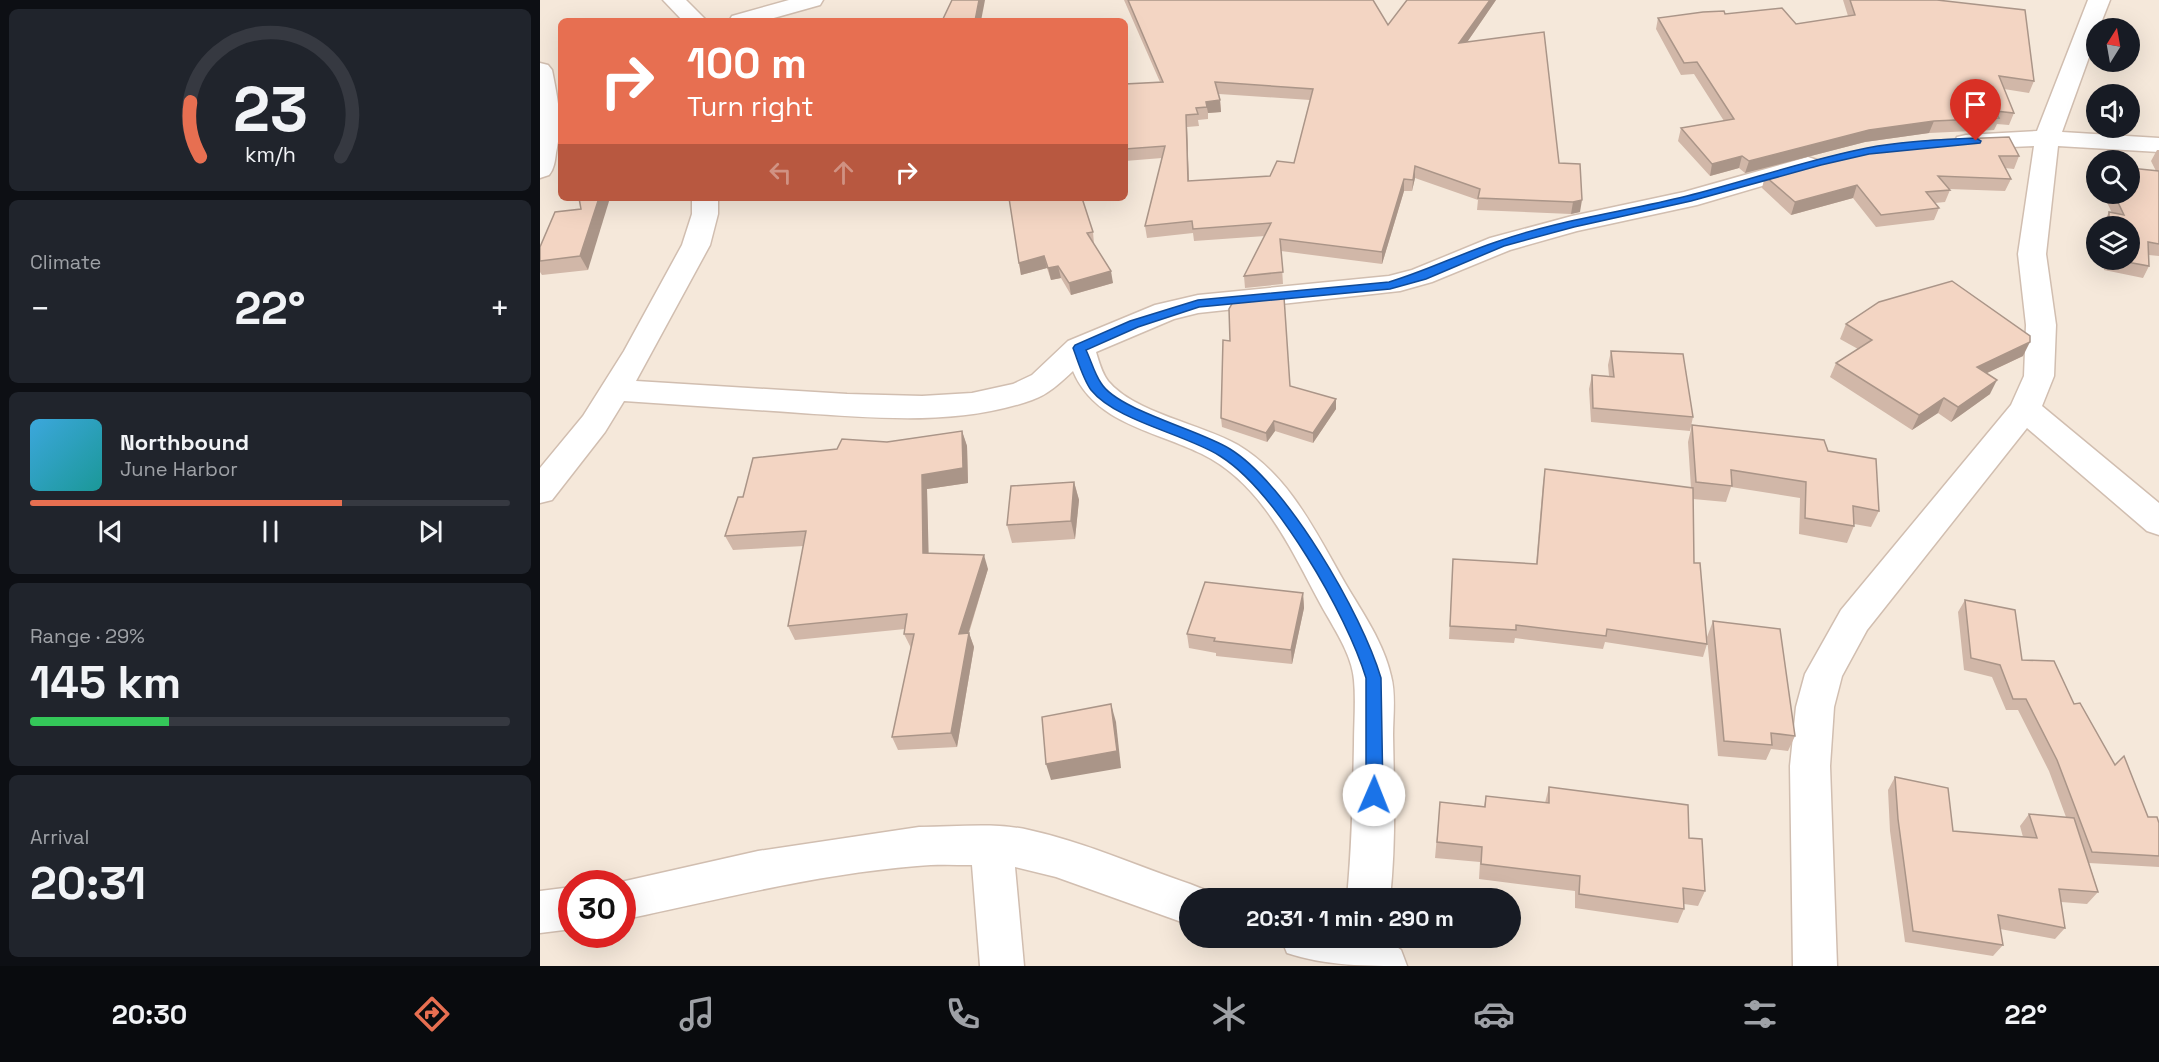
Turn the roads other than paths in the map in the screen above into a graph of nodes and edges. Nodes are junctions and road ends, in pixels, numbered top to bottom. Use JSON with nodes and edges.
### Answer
{"nodes":[{"id":1,"x":674,"y":0,"type":"edge"},
{"id":2,"x":812,"y":0,"type":"edge"},
{"id":3,"x":2099,"y":0,"type":"edge"},
{"id":4,"x":693,"y":18,"type":"edge"},
{"id":5,"x":750,"y":18,"type":"edge"},
{"id":6,"x":558,"y":65,"type":"edge"},
{"id":7,"x":540,"y":69,"type":"edge"},
{"id":8,"x":2047,"y":138,"type":"junction"},
{"id":9,"x":1941,"y":143,"type":"edge"},
{"id":10,"x":2159,"y":145,"type":"edge"},
{"id":11,"x":1828,"y":160,"type":"edge"},
{"id":12,"x":540,"y":170,"type":"edge"},
{"id":13,"x":705,"y":201,"type":"edge"},
{"id":14,"x":1079,"y":348,"type":"junction"},
{"id":15,"x":616,"y":390,"type":"junction"},
{"id":16,"x":2025,"y":409,"type":"junction"},
{"id":17,"x":540,"y":491,"type":"edge"},
{"id":18,"x":2159,"y":522,"type":"edge"},
{"id":19,"x":992,"y":846,"type":"junction"},
{"id":20,"x":1370,"y":888,"type":"edge"},
{"id":21,"x":636,"y":897,"type":"edge"},
{"id":22,"x":1179,"y":901,"type":"edge"},
{"id":23,"x":558,"y":910,"type":"edge"},
{"id":24,"x":540,"y":912,"type":"edge"},
{"id":25,"x":1002,"y":966,"type":"edge"},
{"id":26,"x":1815,"y":966,"type":"edge"}],
"edges":[{"from":1,"to":4,"type":"street"},
{"from":2,"to":5,"type":"street"},
{"from":3,"to":8,"type":"street"},
{"from":6,"to":7,"type":"street"},
{"from":7,"to":12,"type":"street"},
{"from":8,"to":9,"type":"street"},
{"from":8,"to":10,"type":"street"},
{"from":8,"to":16,"type":"street"},
{"from":11,"to":14,"type":"street"},
{"from":13,"to":15,"type":"street"},
{"from":14,"to":15,"type":"street"},
{"from":14,"to":20,"type":"street"},
{"from":15,"to":17,"type":"street"},
{"from":16,"to":18,"type":"street"},
{"from":16,"to":26,"type":"street"},
{"from":19,"to":21,"type":"street"},
{"from":19,"to":22,"type":"street"},
{"from":19,"to":25,"type":"street"},
{"from":23,"to":24,"type":"street"}]}
